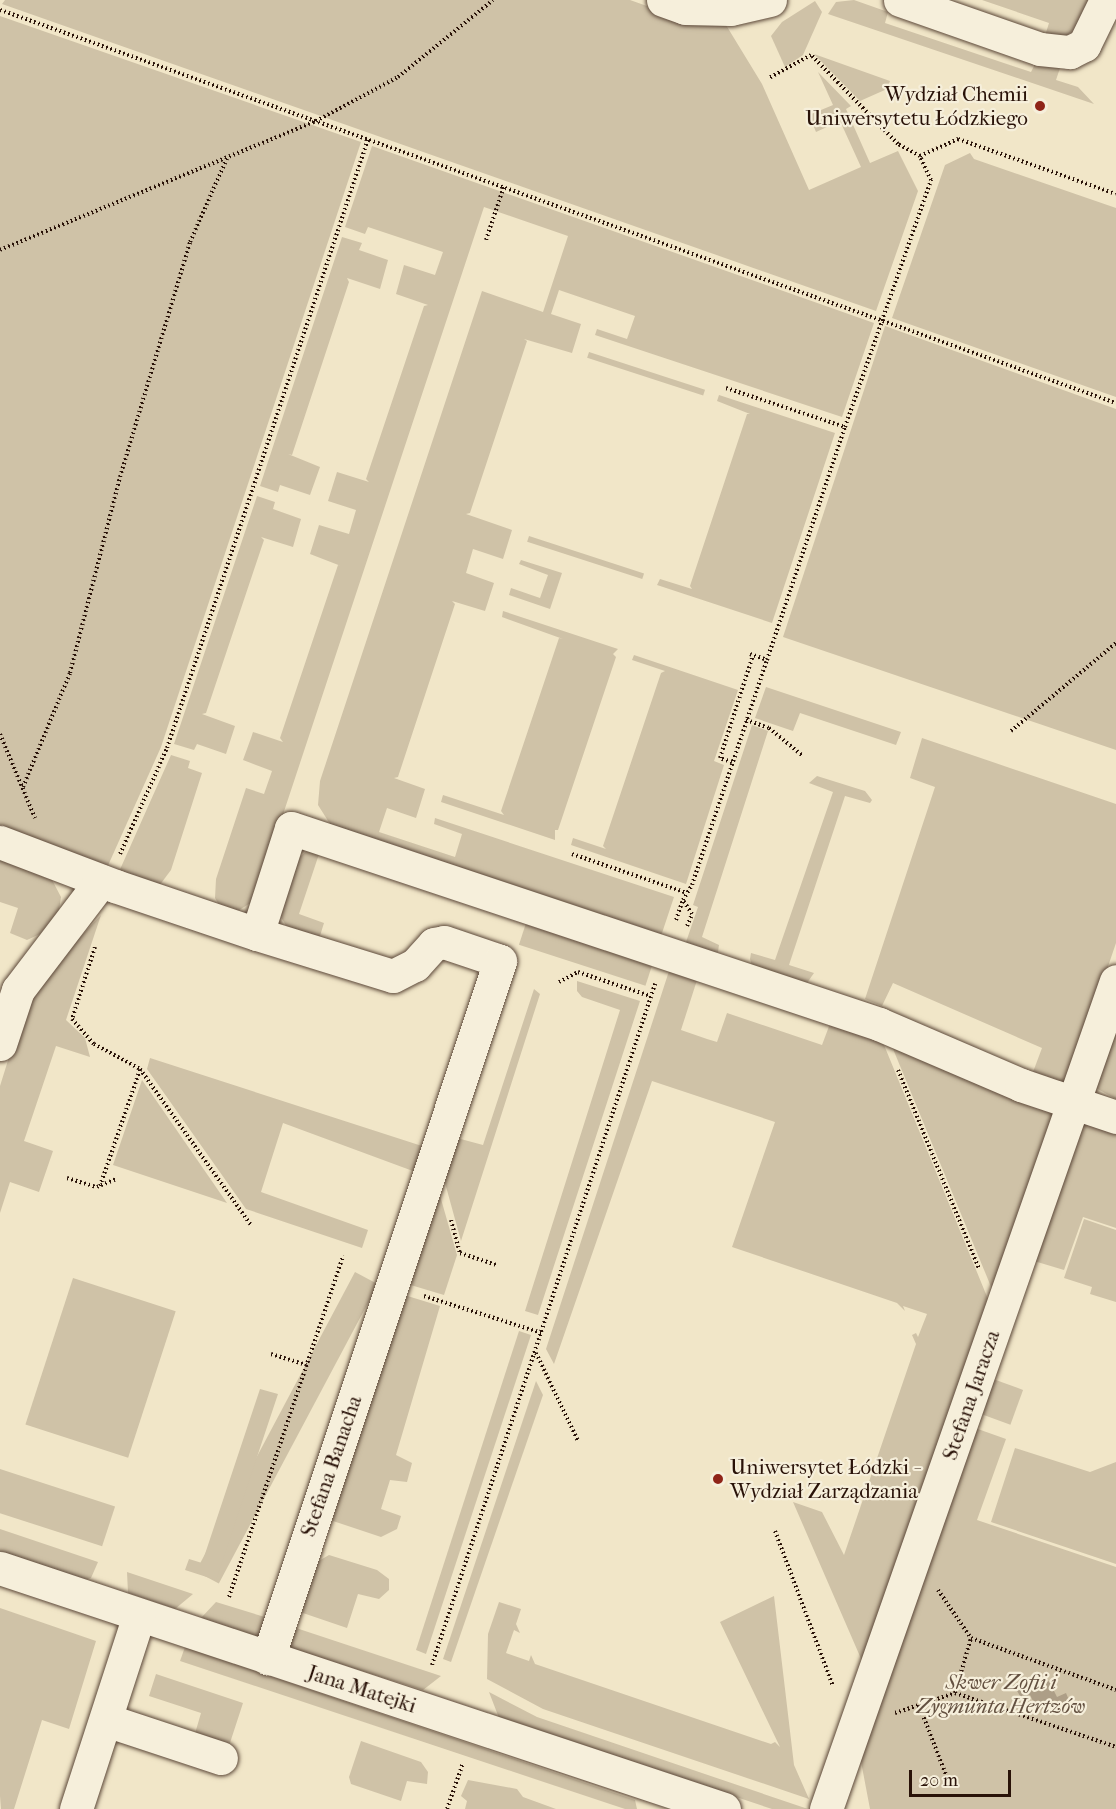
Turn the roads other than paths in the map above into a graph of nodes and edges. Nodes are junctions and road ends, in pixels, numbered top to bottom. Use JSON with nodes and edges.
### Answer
{"nodes":[{"id":1,"x":663,"y":0,"type":"edge"},
{"id":2,"x":770,"y":0,"type":"edge"},
{"id":3,"x":900,"y":0,"type":"edge"},
{"id":4,"x":1106,"y":0,"type":"edge"},
{"id":5,"x":0,"y":842,"type":"edge"},
{"id":6,"x":102,"y":881,"type":"junction"},
{"id":7,"x":257,"y":933,"type":"junction"},
{"id":8,"x":1116,"y":981,"type":"edge"},
{"id":9,"x":0,"y":1044,"type":"edge"},
{"id":10,"x":1075,"y":1103,"type":"junction"},
{"id":11,"x":1116,"y":1117,"type":"edge"},
{"id":12,"x":0,"y":1568,"type":"edge"},
{"id":13,"x":139,"y":1615,"type":"junction"},
{"id":14,"x":268,"y":1658,"type":"junction"},
{"id":15,"x":106,"y":1720,"type":"junction"},
{"id":16,"x":221,"y":1758,"type":"dead end"},
{"id":17,"x":76,"y":1809,"type":"edge"},
{"id":18,"x":724,"y":1809,"type":"edge"},
{"id":19,"x":826,"y":1809,"type":"edge"}],
"edges":[{"from":1,"to":2,"type":"street"},
{"from":3,"to":4,"type":"street"},
{"from":5,"to":6,"type":"street"},
{"from":6,"to":7,"type":"street"},
{"from":6,"to":9,"type":"street"},
{"from":7,"to":10,"type":"street"},
{"from":7,"to":14,"type":"street","name":"Stefana Banacha"},
{"from":8,"to":10,"type":"street","name":"Stefana Jaracza"},
{"from":10,"to":11,"type":"street"},
{"from":10,"to":19,"type":"street","name":"Stefana Jaracza"},
{"from":12,"to":13,"type":"street","name":"Jana Matejki"},
{"from":13,"to":14,"type":"street","name":"Jana Matejki"},
{"from":13,"to":15,"type":"street"},
{"from":14,"to":18,"type":"street","name":"Jana Matejki"},
{"from":15,"to":16,"type":"street"},
{"from":15,"to":17,"type":"street"}]}
